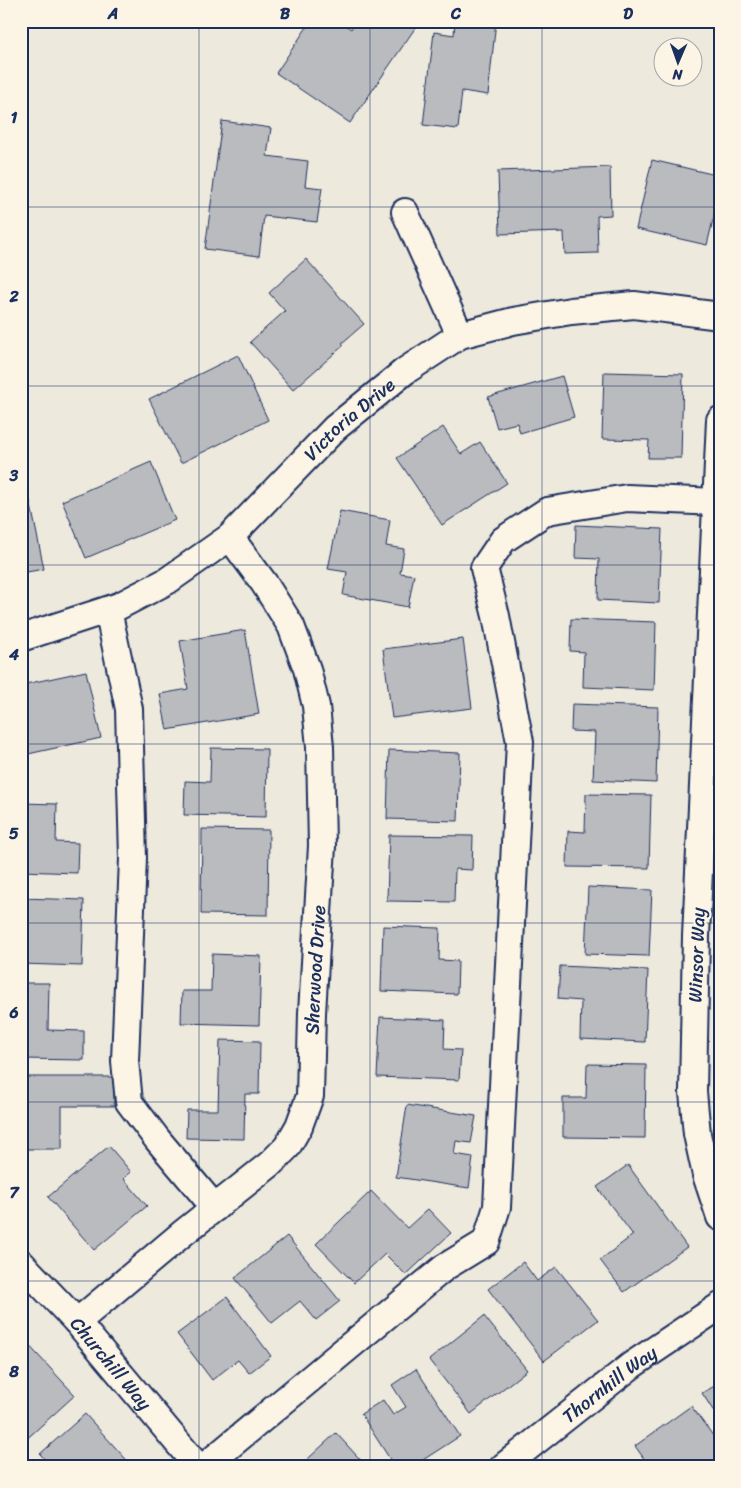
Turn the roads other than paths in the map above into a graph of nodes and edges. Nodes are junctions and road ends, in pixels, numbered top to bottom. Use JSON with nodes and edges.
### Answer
{"nodes":[{"id":1,"x":405,"y":212,"type":"dead end"},
{"id":2,"x":720,"y":316,"type":"edge"},
{"id":3,"x":460,"y":335,"type":"junction"},
{"id":4,"x":720,"y":420,"type":"edge"},
{"id":5,"x":717,"y":502,"type":"junction"},
{"id":6,"x":230,"y":537,"type":"junction"},
{"id":7,"x":108,"y":610,"type":"junction"},
{"id":8,"x":21,"y":638,"type":"edge"},
{"id":9,"x":215,"y":1208,"type":"junction"},
{"id":10,"x":720,"y":1217,"type":"edge"},
{"id":11,"x":21,"y":1263,"type":"edge"},
{"id":12,"x":720,"y":1306,"type":"edge"},
{"id":13,"x":77,"y":1322,"type":"junction"},
{"id":14,"x":198,"y":1467,"type":"edge"},
{"id":15,"x":204,"y":1467,"type":"edge"},
{"id":16,"x":504,"y":1467,"type":"edge"}],
"edges":[{"from":1,"to":3,"type":"street"},
{"from":2,"to":3,"type":"street","name":"Victoria Drive"},
{"from":3,"to":6,"type":"street","name":"Victoria Drive"},
{"from":4,"to":5,"type":"street","name":"Winsor Way"},
{"from":5,"to":10,"type":"street","name":"Winsor Way"},
{"from":5,"to":15,"type":"street"},
{"from":6,"to":7,"type":"street","name":"Victoria Drive"},
{"from":6,"to":9,"type":"street","name":"Sherwood Drive"},
{"from":7,"to":8,"type":"street","name":"Victoria Drive"},
{"from":7,"to":9,"type":"street"},
{"from":9,"to":13,"type":"street","name":"Sherwood Drive"},
{"from":11,"to":13,"type":"street","name":"Churchill Way"},
{"from":12,"to":16,"type":"street","name":"Thornhill Way"},
{"from":13,"to":14,"type":"street","name":"Churchill Way"}]}
